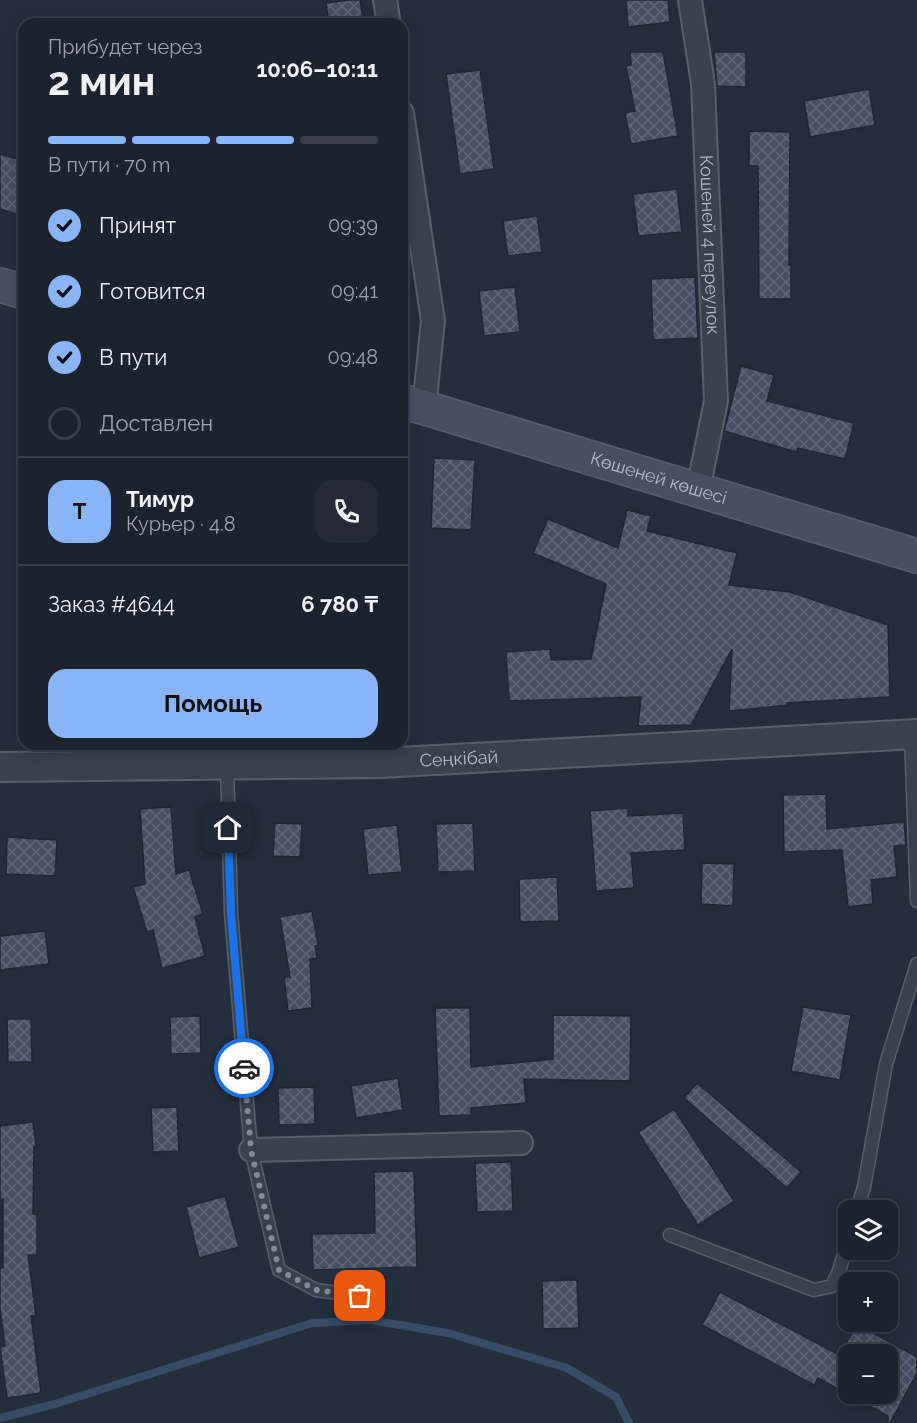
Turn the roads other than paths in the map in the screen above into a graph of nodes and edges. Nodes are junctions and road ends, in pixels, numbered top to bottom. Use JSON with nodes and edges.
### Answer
{"nodes":[{"id":1,"x":385,"y":0,"type":"edge"},
{"id":2,"x":690,"y":0,"type":"edge"},
{"id":3,"x":388,"y":18,"type":"edge"},
{"id":4,"x":408,"y":153,"type":"edge"},
{"id":5,"x":0,"y":285,"type":"edge"},
{"id":6,"x":18,"y":290,"type":"edge"},
{"id":7,"x":413,"y":404,"type":"edge"},
{"id":8,"x":698,"y":490,"type":"junction"},
{"id":9,"x":917,"y":556,"type":"edge"},
{"id":10,"x":914,"y":734,"type":"edge"},
{"id":11,"x":227,"y":765,"type":"junction"},
{"id":12,"x":0,"y":767,"type":"edge"},
{"id":13,"x":917,"y":901,"type":"edge"},
{"id":14,"x":917,"y":964,"type":"edge"},
{"id":15,"x":521,"y":1143,"type":"dead end"},
{"id":16,"x":251,"y":1150,"type":"junction"},
{"id":17,"x":860,"y":1200,"type":"edge"},
{"id":18,"x":670,"y":1235,"type":"dead end"},
{"id":19,"x":842,"y":1260,"type":"edge"},
{"id":20,"x":376,"y":1296,"type":"dead end"}],
"edges":[{"from":1,"to":3,"type":"street"},
{"from":2,"to":8,"type":"street","name":"Кошеней 4 переулок"},
{"from":4,"to":7,"type":"street"},
{"from":5,"to":6,"type":"main road"},
{"from":7,"to":8,"type":"main road","name":"Көшеней көшесі"},
{"from":8,"to":9,"type":"main road","name":"Көшеней көшесі"},
{"from":10,"to":11,"type":"street","name":"Сеңкібай"},
{"from":10,"to":13,"type":"lane"},
{"from":11,"to":12,"type":"street","name":"Сеңкібай"},
{"from":11,"to":16,"type":"lane"},
{"from":14,"to":17,"type":"lane"},
{"from":15,"to":16,"type":"street"},
{"from":16,"to":20,"type":"lane"},
{"from":18,"to":19,"type":"lane"}]}
